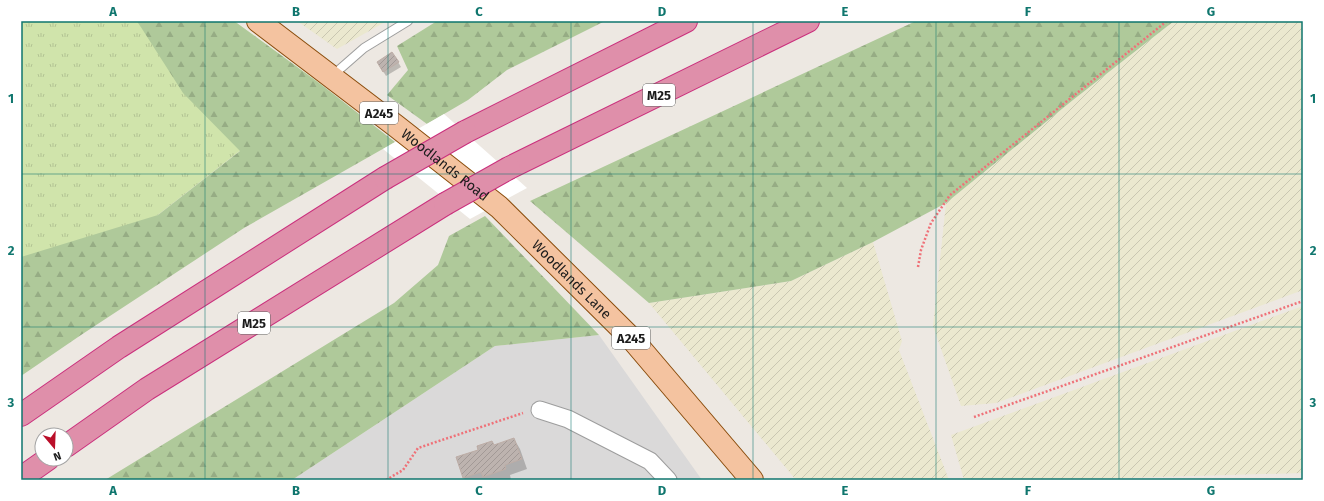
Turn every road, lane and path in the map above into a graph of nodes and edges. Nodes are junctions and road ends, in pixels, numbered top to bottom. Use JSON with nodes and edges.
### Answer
{"nodes":[{"id":1,"x":258,"y":21,"type":"edge"},
{"id":2,"x":408,"y":21,"type":"edge"},
{"id":3,"x":686,"y":21,"type":"edge"},
{"id":4,"x":808,"y":21,"type":"edge"},
{"id":5,"x":1167,"y":21,"type":"edge"},
{"id":6,"x":332,"y":76,"type":"junction"},
{"id":7,"x":499,"y":207,"type":"joint"},
{"id":8,"x":918,"y":267,"type":"dead end"},
{"id":9,"x":1303,"y":301,"type":"edge"},
{"id":10,"x":540,"y":410,"type":"joint"},
{"id":11,"x":21,"y":415,"type":"edge"},
{"id":12,"x":974,"y":417,"type":"dead end"},
{"id":13,"x":74,"y":440,"type":"edge"},
{"id":14,"x":37,"y":467,"type":"edge"},
{"id":15,"x":21,"y":478,"type":"edge"},
{"id":16,"x":386,"y":480,"type":"edge"},
{"id":17,"x":668,"y":480,"type":"edge"},
{"id":18,"x":752,"y":480,"type":"edge"}],
"edges":[{"from":1,"to":6,"type":"main road","name":"Woodlands Road","number":"A245"},
{"from":2,"to":6,"type":"lane"},
{"from":3,"to":11,"type":"highway","bridge":true},
{"from":4,"to":13,"type":"highway","number":"M25","bridge":true},
{"from":5,"to":8,"type":"path"},
{"from":6,"to":7,"type":"main road","name":"Woodlands Road","number":"A245"},
{"from":7,"to":18,"type":"main road","name":"Woodlands Lane","number":"A245"},
{"from":9,"to":12,"type":"path"},
{"from":10,"to":16,"type":"path"},
{"from":10,"to":17,"type":"street"},
{"from":14,"to":15,"type":"highway"}]}
